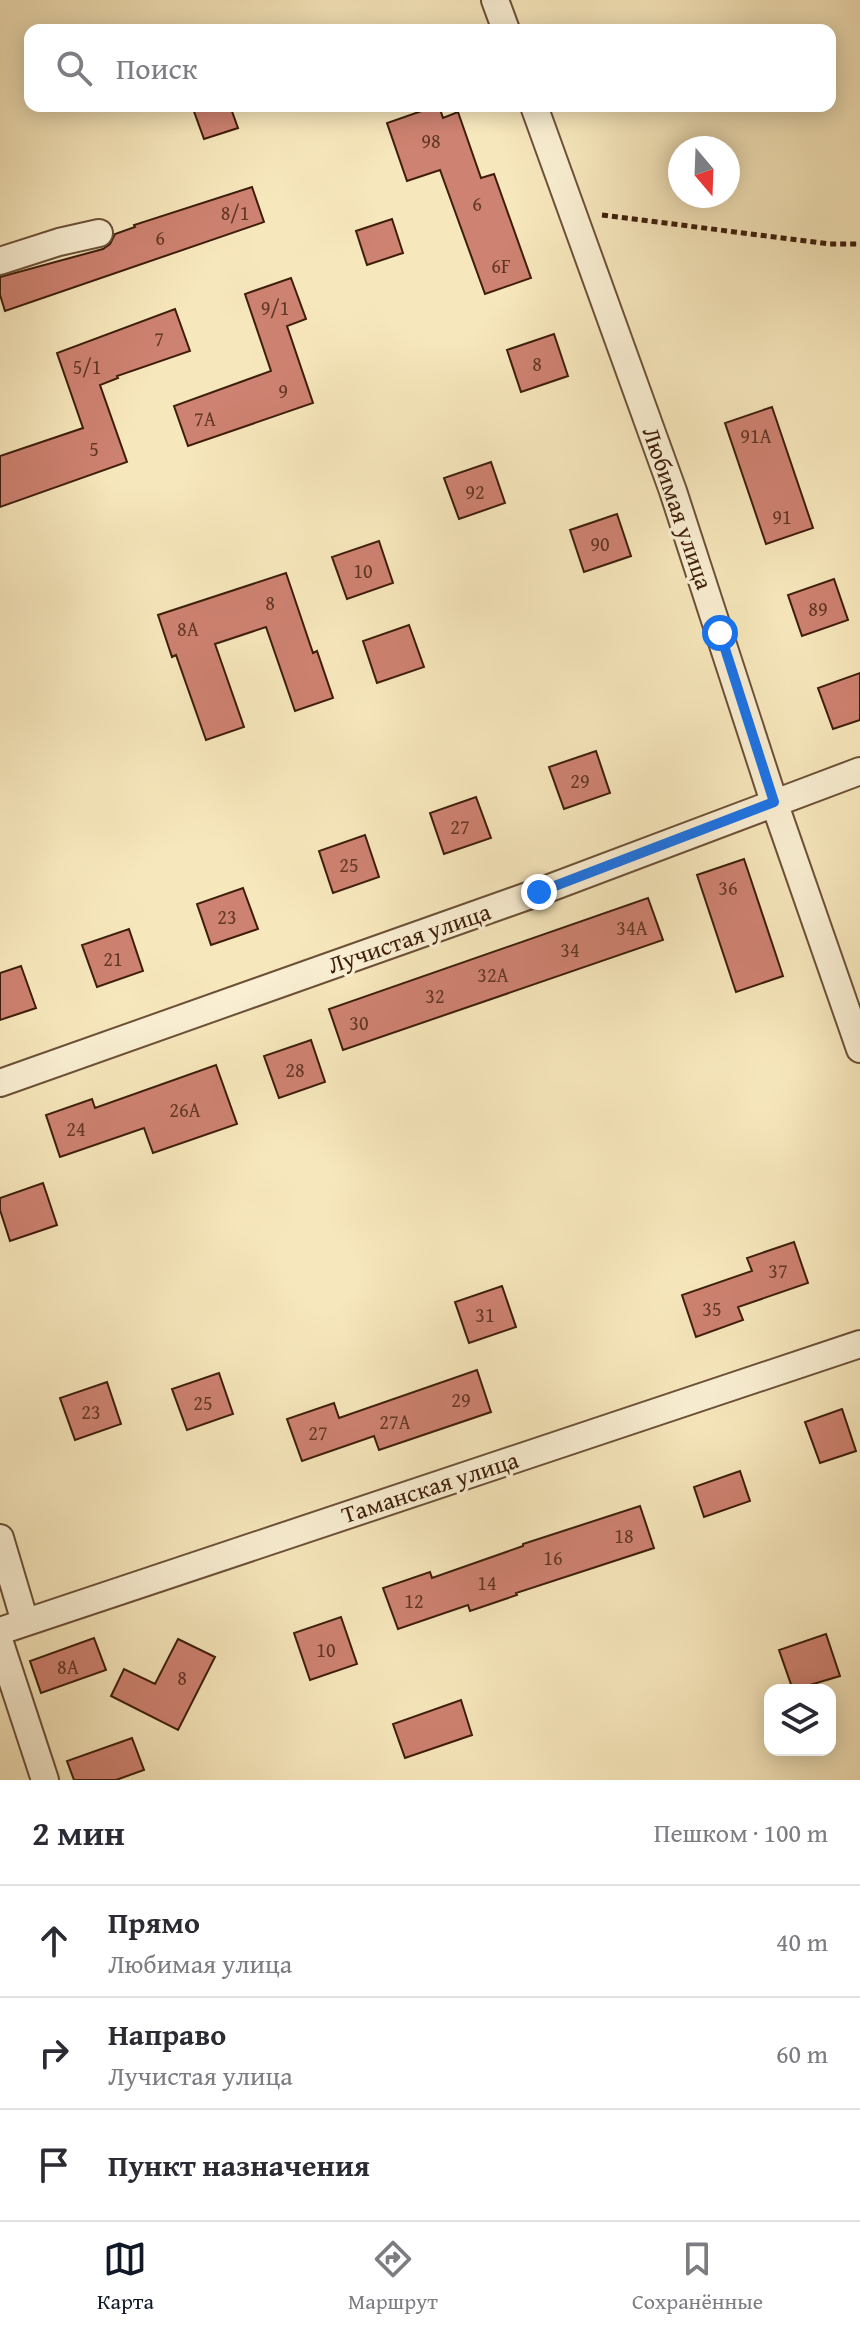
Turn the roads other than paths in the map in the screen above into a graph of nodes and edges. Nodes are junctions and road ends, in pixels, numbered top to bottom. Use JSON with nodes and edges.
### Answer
{"nodes":[{"id":1,"x":495,"y":0,"type":"edge"},
{"id":2,"x":504,"y":24,"type":"edge"},
{"id":3,"x":536,"y":112,"type":"edge"},
{"id":4,"x":99,"y":233,"type":"dead end"},
{"id":5,"x":0,"y":261,"type":"edge"},
{"id":6,"x":860,"y":771,"type":"edge"},
{"id":7,"x":774,"y":802,"type":"junction"},
{"id":8,"x":860,"y":1049,"type":"edge"},
{"id":9,"x":0,"y":1083,"type":"edge"},
{"id":10,"x":860,"y":1344,"type":"edge"},
{"id":11,"x":0,"y":1538,"type":"edge"},
{"id":12,"x":25,"y":1622,"type":"junction"},
{"id":13,"x":0,"y":1631,"type":"edge"},
{"id":14,"x":0,"y":1643,"type":"edge"},
{"id":15,"x":45,"y":1780,"type":"edge"}],
"edges":[{"from":1,"to":2,"type":"street"},
{"from":3,"to":7,"type":"street","name":"Любимая улица"},
{"from":4,"to":5,"type":"street"},
{"from":6,"to":7,"type":"street","name":"Лучистая улица"},
{"from":7,"to":8,"type":"street","name":"Любимая улица"},
{"from":7,"to":9,"type":"street","name":"Лучистая улица"},
{"from":10,"to":12,"type":"street","name":"Таманская улица"},
{"from":11,"to":12,"type":"street"},
{"from":12,"to":13,"type":"street","name":"Таманская улица"},
{"from":14,"to":15,"type":"street"}]}
